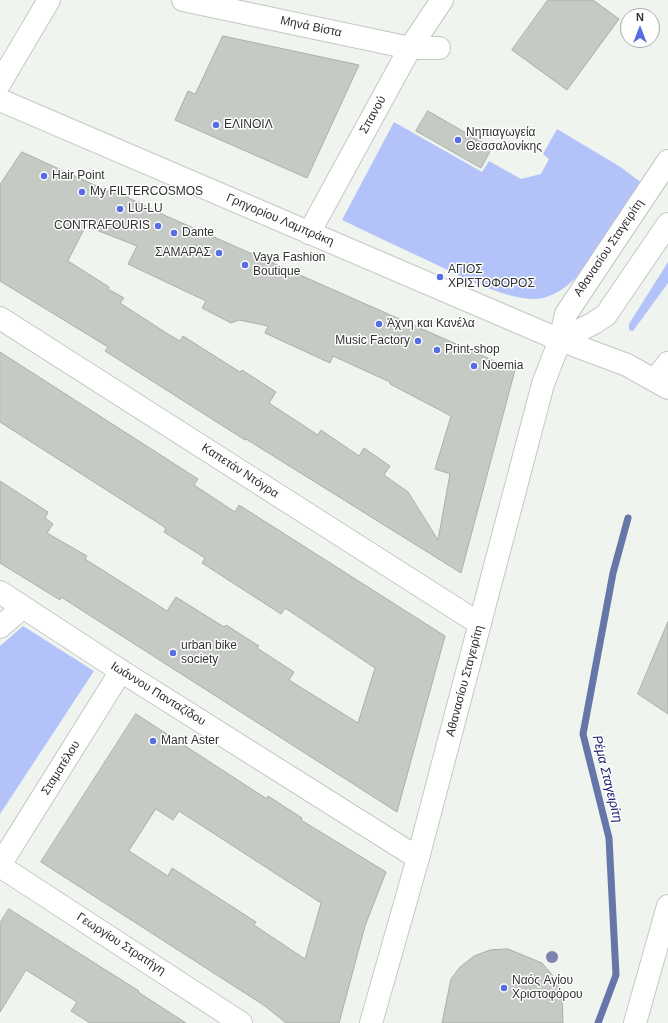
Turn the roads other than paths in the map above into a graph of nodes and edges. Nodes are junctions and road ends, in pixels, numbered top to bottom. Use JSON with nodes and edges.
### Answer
{"nodes":[{"id":1,"x":49,"y":0,"type":"edge"},
{"id":2,"x":183,"y":0,"type":"edge"},
{"id":3,"x":442,"y":0,"type":"edge"},
{"id":4,"x":410,"y":48,"type":"junction"},
{"id":5,"x":439,"y":48,"type":"dead end"},
{"id":6,"x":0,"y":83,"type":"edge"},
{"id":7,"x":0,"y":100,"type":"edge"},
{"id":8,"x":668,"y":161,"type":"edge"},
{"id":9,"x":668,"y":224,"type":"edge"},
{"id":10,"x":309,"y":233,"type":"junction"},
{"id":11,"x":0,"y":318,"type":"edge"},
{"id":12,"x":560,"y":340,"type":"junction"},
{"id":13,"x":668,"y":364,"type":"edge"},
{"id":14,"x":661,"y":384,"type":"edge"},
{"id":15,"x":0,"y":592,"type":"edge"},
{"id":16,"x":23,"y":607,"type":"junction"},
{"id":17,"x":480,"y":624,"type":"junction"},
{"id":18,"x":0,"y":627,"type":"edge"},
{"id":19,"x":121,"y":671,"type":"junction"},
{"id":20,"x":418,"y":858,"type":"junction"},
{"id":21,"x":0,"y":866,"type":"edge"},
{"id":22,"x":668,"y":906,"type":"edge"},
{"id":23,"x":241,"y":1023,"type":"edge"},
{"id":24,"x":371,"y":1023,"type":"edge"},
{"id":25,"x":634,"y":1023,"type":"edge"}],
"edges":[{"from":1,"to":6,"type":"street"},
{"from":2,"to":4,"type":"street","name":"Μηνά Βίστα"},
{"from":3,"to":4,"type":"street","name":"Σπανού"},
{"from":4,"to":5,"type":"street","name":"Μηνά Βίστα"},
{"from":4,"to":10,"type":"street","name":"Σπανού"},
{"from":7,"to":10,"type":"street","name":"Γρηγορίου Λαμπράκη"},
{"from":8,"to":12,"type":"street","name":"Αθανασίου Σταγειρίτη"},
{"from":9,"to":12,"type":"street"},
{"from":10,"to":12,"type":"street","name":"Γρηγορίου Λαμπράκη"},
{"from":11,"to":17,"type":"street","name":"Καπετάν Ντόγρα"},
{"from":12,"to":14,"type":"street","name":"Γρηγορίου Λαμπράκη"},
{"from":12,"to":17,"type":"street","name":"Αθανασίου Σταγειρίτη"},
{"from":13,"to":14,"type":"street"},
{"from":15,"to":16,"type":"street","name":"Ιωάννου Πανταζίδου"},
{"from":16,"to":18,"type":"street"},
{"from":16,"to":19,"type":"street","name":"Ιωάννου Πανταζίδου"},
{"from":17,"to":20,"type":"street","name":"Αθανασίου Σταγειρίτη"},
{"from":19,"to":20,"type":"street","name":"Ιωάννου Πανταζίδου"},
{"from":19,"to":21,"type":"street","name":"Σταματέλου"},
{"from":20,"to":24,"type":"street","name":"Αθανασίου Σταγειρίτη"},
{"from":21,"to":23,"type":"street","name":"Γεωργίου Στρατήγη"},
{"from":22,"to":25,"type":"street"}]}
